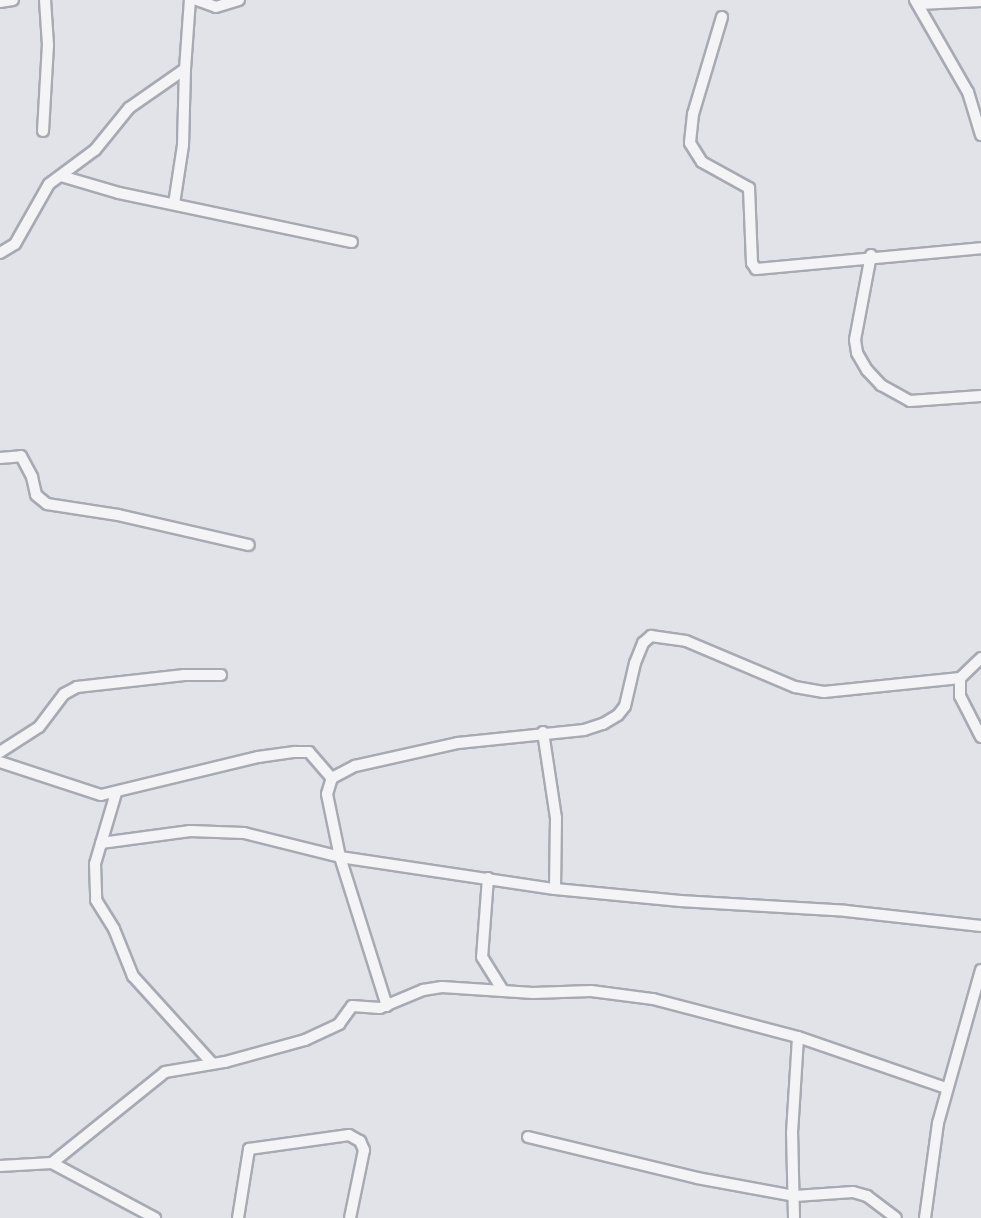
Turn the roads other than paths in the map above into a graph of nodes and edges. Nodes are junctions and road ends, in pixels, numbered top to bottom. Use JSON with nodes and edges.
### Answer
{"nodes":[{"id":1,"x":13,"y":0,"type":"edge"},
{"id":2,"x":45,"y":0,"type":"edge"},
{"id":3,"x":190,"y":0,"type":"edge"},
{"id":4,"x":197,"y":0,"type":"edge"},
{"id":5,"x":239,"y":0,"type":"edge"},
{"id":6,"x":917,"y":2,"type":"edge"},
{"id":7,"x":981,"y":2,"type":"edge"},
{"id":8,"x":0,"y":3,"type":"edge"},
{"id":9,"x":722,"y":17,"type":"dead end"},
{"id":10,"x":185,"y":69,"type":"junction"},
{"id":11,"x":43,"y":131,"type":"dead end"},
{"id":12,"x":981,"y":135,"type":"edge"},
{"id":13,"x":61,"y":176,"type":"junction"},
{"id":14,"x":174,"y":204,"type":"junction"},
{"id":15,"x":352,"y":242,"type":"dead end"},
{"id":16,"x":981,"y":248,"type":"edge"},
{"id":17,"x":0,"y":253,"type":"edge"},
{"id":18,"x":870,"y":255,"type":"junction"},
{"id":19,"x":981,"y":396,"type":"edge"},
{"id":20,"x":0,"y":458,"type":"edge"},
{"id":21,"x":249,"y":545,"type":"dead end"},
{"id":22,"x":981,"y":658,"type":"edge"},
{"id":23,"x":221,"y":675,"type":"dead end"},
{"id":24,"x":960,"y":678,"type":"junction"},
{"id":25,"x":543,"y":732,"type":"junction"},
{"id":26,"x":981,"y":737,"type":"edge"},
{"id":27,"x":0,"y":752,"type":"edge"},
{"id":28,"x":0,"y":762,"type":"edge"},
{"id":29,"x":332,"y":778,"type":"junction"},
{"id":30,"x":116,"y":793,"type":"junction"},
{"id":31,"x":101,"y":843,"type":"junction"},
{"id":32,"x":340,"y":857,"type":"junction"},
{"id":33,"x":488,"y":878,"type":"junction"},
{"id":34,"x":555,"y":889,"type":"junction"},
{"id":35,"x":981,"y":926,"type":"edge"},
{"id":36,"x":981,"y":970,"type":"edge"},
{"id":37,"x":503,"y":990,"type":"junction"},
{"id":38,"x":387,"y":1006,"type":"junction"},
{"id":39,"x":798,"y":1037,"type":"junction"},
{"id":40,"x":212,"y":1063,"type":"junction"},
{"id":41,"x":946,"y":1088,"type":"junction"},
{"id":42,"x":528,"y":1137,"type":"dead end"},
{"id":43,"x":52,"y":1163,"type":"junction"},
{"id":44,"x":0,"y":1166,"type":"edge"},
{"id":45,"x":795,"y":1196,"type":"junction"},
{"id":46,"x":155,"y":1218,"type":"edge"},
{"id":47,"x":238,"y":1218,"type":"edge"},
{"id":48,"x":350,"y":1218,"type":"edge"},
{"id":49,"x":795,"y":1218,"type":"edge"},
{"id":50,"x":896,"y":1218,"type":"edge"},
{"id":51,"x":925,"y":1218,"type":"edge"}],
"edges":[{"from":1,"to":8,"type":"street"},
{"from":2,"to":11,"type":"street"},
{"from":3,"to":10,"type":"street"},
{"from":4,"to":5,"type":"street"},
{"from":6,"to":7,"type":"street"},
{"from":6,"to":12,"type":"street"},
{"from":9,"to":18,"type":"street"},
{"from":10,"to":13,"type":"street"},
{"from":10,"to":14,"type":"street"},
{"from":13,"to":14,"type":"street"},
{"from":13,"to":17,"type":"street"},
{"from":14,"to":15,"type":"street"},
{"from":16,"to":18,"type":"street"},
{"from":18,"to":19,"type":"street"},
{"from":20,"to":21,"type":"street"},
{"from":22,"to":24,"type":"street"},
{"from":23,"to":27,"type":"street"},
{"from":24,"to":25,"type":"street"},
{"from":24,"to":26,"type":"street"},
{"from":25,"to":29,"type":"street"},
{"from":25,"to":34,"type":"street"},
{"from":28,"to":30,"type":"street"},
{"from":29,"to":30,"type":"street"},
{"from":29,"to":32,"type":"street"},
{"from":30,"to":31,"type":"street"},
{"from":31,"to":32,"type":"street"},
{"from":31,"to":40,"type":"street"},
{"from":32,"to":33,"type":"street"},
{"from":32,"to":38,"type":"street"},
{"from":33,"to":34,"type":"street"},
{"from":33,"to":37,"type":"street"},
{"from":34,"to":35,"type":"street"},
{"from":36,"to":41,"type":"street"},
{"from":37,"to":38,"type":"street"},
{"from":37,"to":39,"type":"street"},
{"from":38,"to":40,"type":"street"},
{"from":39,"to":41,"type":"street"},
{"from":39,"to":45,"type":"street"},
{"from":40,"to":43,"type":"street"},
{"from":41,"to":51,"type":"street"},
{"from":42,"to":45,"type":"street"},
{"from":43,"to":44,"type":"street"},
{"from":43,"to":46,"type":"street"},
{"from":45,"to":49,"type":"street"},
{"from":45,"to":50,"type":"street"},
{"from":47,"to":48,"type":"street"}]}
